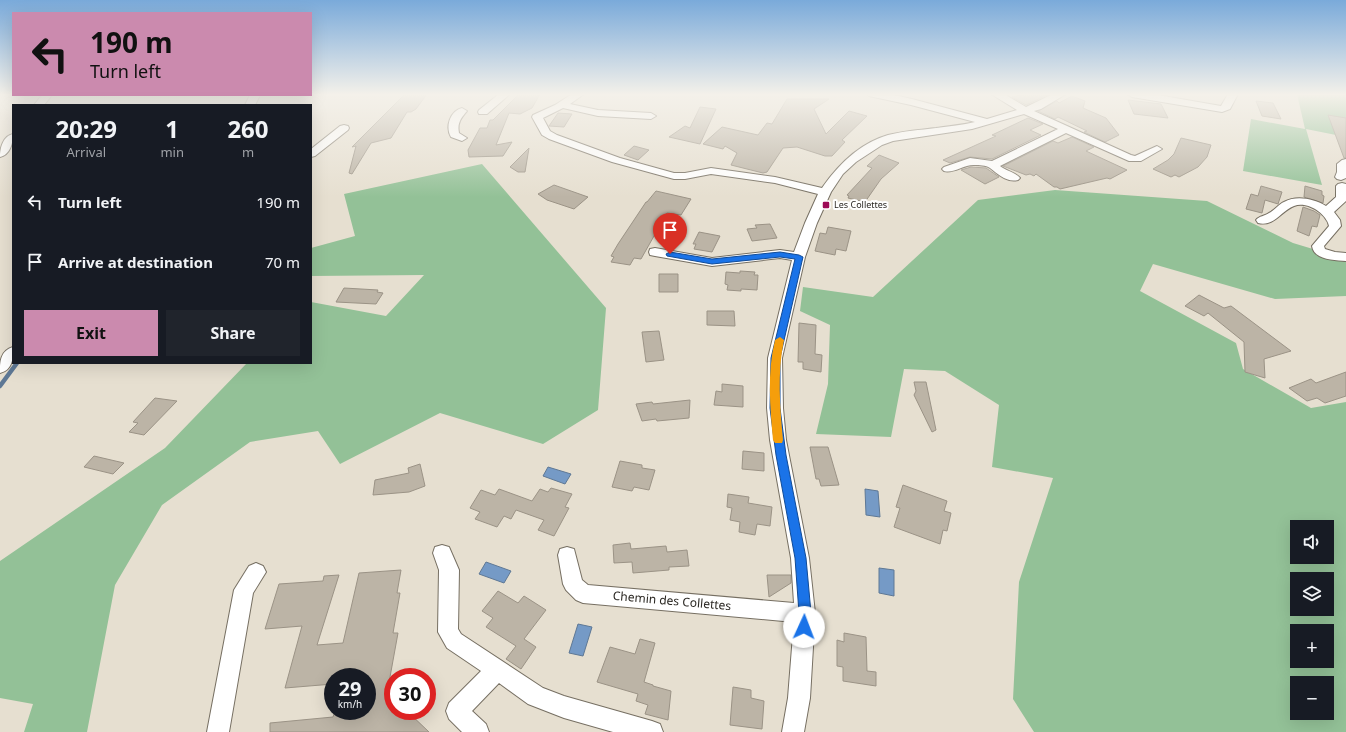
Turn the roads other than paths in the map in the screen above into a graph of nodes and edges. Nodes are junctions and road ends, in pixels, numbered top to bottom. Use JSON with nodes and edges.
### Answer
{"nodes":[{"id":1,"x":344,"y":128,"type":"dead end"},
{"id":2,"x":453,"y":128,"type":"edge"},
{"id":3,"x":543,"y":128,"type":"edge"},
{"id":4,"x":961,"y":128,"type":"edge"},
{"id":5,"x":1067,"y":129,"type":"joint"},
{"id":6,"x":12,"y":138,"type":"edge"},
{"id":7,"x":462,"y":138,"type":"dead end"},
{"id":8,"x":1157,"y":149,"type":"dead end"},
{"id":9,"x":312,"y":153,"type":"edge"},
{"id":10,"x":0,"y":154,"type":"edge"},
{"id":11,"x":1346,"y":162,"type":"edge"},
{"id":12,"x":993,"y":165,"type":"junction"},
{"id":13,"x":948,"y":169,"type":"dead end"},
{"id":14,"x":1014,"y":178,"type":"dead end"},
{"id":15,"x":825,"y":192,"type":"junction"},
{"id":16,"x":1328,"y":212,"type":"junction"},
{"id":17,"x":1262,"y":220,"type":"dead end"},
{"id":18,"x":655,"y":252,"type":"dead end"},
{"id":19,"x":799,"y":257,"type":"junction"},
{"id":20,"x":1346,"y":257,"type":"edge"},
{"id":21,"x":12,"y":353,"type":"edge"},
{"id":22,"x":0,"y":368,"type":"edge"},
{"id":23,"x":442,"y":552,"type":"dead end"},
{"id":24,"x":567,"y":555,"type":"dead end"},
{"id":25,"x":256,"y":572,"type":"dead end"},
{"id":26,"x":805,"y":613,"type":"junction"},
{"id":27,"x":497,"y":670,"type":"junction"},
{"id":28,"x":218,"y":732,"type":"edge"},
{"id":29,"x":478,"y":732,"type":"edge"},
{"id":30,"x":652,"y":732,"type":"edge"},
{"id":31,"x":793,"y":732,"type":"edge"}],
"edges":[{"from":1,"to":9,"type":"street"},
{"from":2,"to":7,"type":"street"},
{"from":3,"to":15,"type":"street"},
{"from":4,"to":15,"type":"street"},
{"from":5,"to":8,"type":"street"},
{"from":5,"to":12,"type":"street"},
{"from":6,"to":10,"type":"street"},
{"from":11,"to":16,"type":"street"},
{"from":12,"to":13,"type":"street"},
{"from":12,"to":14,"type":"street"},
{"from":15,"to":19,"type":"street"},
{"from":16,"to":17,"type":"street"},
{"from":16,"to":20,"type":"street"},
{"from":18,"to":19,"type":"street"},
{"from":19,"to":26,"type":"street"},
{"from":21,"to":22,"type":"street"},
{"from":23,"to":27,"type":"street"},
{"from":24,"to":26,"type":"street","name":"Chemin des Collettes"},
{"from":25,"to":28,"type":"street"},
{"from":26,"to":31,"type":"street"},
{"from":27,"to":29,"type":"street"},
{"from":27,"to":30,"type":"street"}]}
